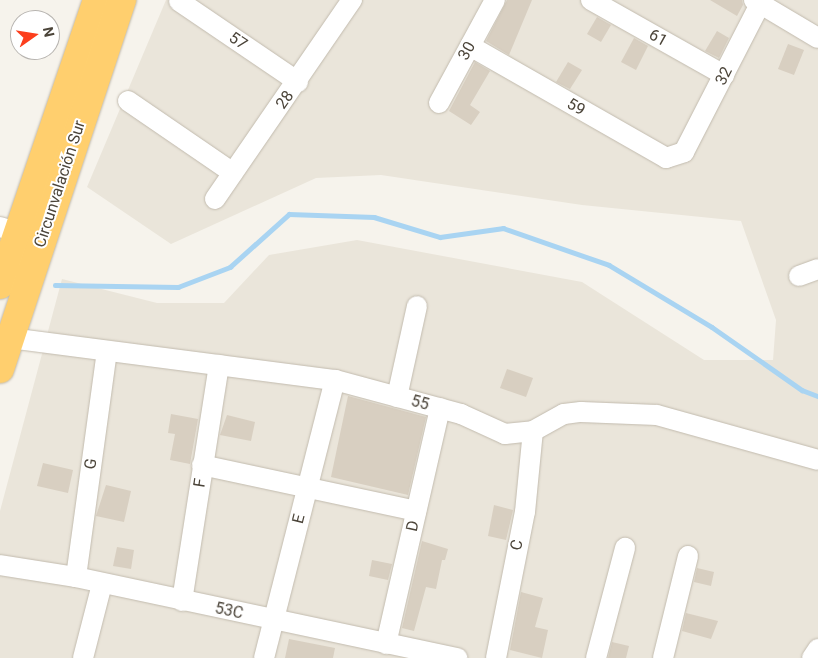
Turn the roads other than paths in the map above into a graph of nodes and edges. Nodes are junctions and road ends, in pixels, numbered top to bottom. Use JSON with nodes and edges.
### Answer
{"nodes":[{"id":1,"x":97,"y":0,"type":"edge"},
{"id":2,"x":122,"y":0,"type":"edge"},
{"id":3,"x":352,"y":0,"type":"edge"},
{"id":4,"x":495,"y":0,"type":"edge"},
{"id":5,"x":591,"y":0,"type":"edge"},
{"id":6,"x":179,"y":1,"type":"edge"},
{"id":7,"x":759,"y":1,"type":"edge"},
{"id":8,"x":818,"y":38,"type":"edge"},
{"id":9,"x":470,"y":46,"type":"junction"},
{"id":10,"x":724,"y":75,"type":"junction"},
{"id":11,"x":298,"y":82,"type":"junction"},
{"id":12,"x":128,"y":101,"type":"dead end"},
{"id":13,"x":439,"y":103,"type":"dead end"},
{"id":14,"x":684,"y":152,"type":"joint"},
{"id":15,"x":233,"y":173,"type":"junction"},
{"id":16,"x":215,"y":199,"type":"dead end"},
{"id":17,"x":8,"y":229,"type":"edge"},
{"id":18,"x":818,"y":269,"type":"edge"},
{"id":19,"x":799,"y":276,"type":"dead end"},
{"id":20,"x":0,"y":286,"type":"edge"},
{"id":21,"x":417,"y":306,"type":"dead end"},
{"id":22,"x":10,"y":338,"type":"junction"},
{"id":23,"x":107,"y":351,"type":"junction"},
{"id":24,"x":219,"y":365,"type":"junction"},
{"id":25,"x":0,"y":369,"type":"edge"},
{"id":26,"x":335,"y":380,"type":"junction"},
{"id":27,"x":397,"y":396,"type":"junction"},
{"id":28,"x":440,"y":408,"type":"junction"},
{"id":29,"x":533,"y":431,"type":"junction"},
{"id":30,"x":818,"y":460,"type":"edge"},
{"id":31,"x":202,"y":465,"type":"junction"},
{"id":32,"x":307,"y":486,"type":"junction"},
{"id":33,"x":416,"y":510,"type":"junction"},
{"id":34,"x":625,"y":548,"type":"dead end"},
{"id":35,"x":688,"y":556,"type":"dead end"},
{"id":36,"x":0,"y":565,"type":"edge"},
{"id":37,"x":76,"y":578,"type":"junction"},
{"id":38,"x":102,"y":584,"type":"junction"},
{"id":39,"x":182,"y":601,"type":"junction"},
{"id":40,"x":274,"y":620,"type":"junction"},
{"id":41,"x":386,"y":644,"type":"junction"},
{"id":42,"x":818,"y":649,"type":"edge"},
{"id":43,"x":83,"y":658,"type":"edge"},
{"id":44,"x":264,"y":658,"type":"edge"},
{"id":45,"x":458,"y":658,"type":"edge"},
{"id":46,"x":496,"y":658,"type":"edge"},
{"id":47,"x":596,"y":658,"type":"edge"},
{"id":48,"x":663,"y":658,"type":"edge"},
{"id":49,"x":812,"y":658,"type":"edge"}],
"edges":[{"from":1,"to":17,"type":"highway","name":"Circunvalación Sur"},
{"from":2,"to":22,"type":"highway","name":"Circunvalación Sur"},
{"from":3,"to":11,"type":"street","name":"28"},
{"from":4,"to":9,"type":"street","name":"30"},
{"from":5,"to":10,"type":"street","name":"61"},
{"from":6,"to":11,"type":"street","name":"57"},
{"from":7,"to":8,"type":"street"},
{"from":7,"to":10,"type":"street","name":"32"},
{"from":9,"to":13,"type":"street","name":"30"},
{"from":9,"to":14,"type":"street","name":"59"},
{"from":10,"to":14,"type":"street","name":"32"},
{"from":11,"to":15,"type":"street","name":"28"},
{"from":12,"to":15,"type":"street"},
{"from":15,"to":16,"type":"street","name":"28"},
{"from":17,"to":20,"type":"highway","name":"Circunvalación Sur"},
{"from":18,"to":19,"type":"street"},
{"from":21,"to":27,"type":"street"},
{"from":22,"to":23,"type":"street","name":"55"},
{"from":22,"to":25,"type":"highway","name":"Circunvalación Sur"},
{"from":23,"to":24,"type":"street","name":"55"},
{"from":23,"to":37,"type":"street","name":"G"},
{"from":24,"to":26,"type":"street","name":"55"},
{"from":24,"to":31,"type":"street","name":"F"},
{"from":26,"to":27,"type":"street","name":"55"},
{"from":26,"to":32,"type":"street","name":"E"},
{"from":27,"to":28,"type":"street","name":"55"},
{"from":28,"to":29,"type":"street","name":"55"},
{"from":28,"to":33,"type":"street","name":"D"},
{"from":29,"to":30,"type":"street","name":"55"},
{"from":29,"to":46,"type":"street","name":"C"},
{"from":31,"to":32,"type":"street"},
{"from":31,"to":39,"type":"street","name":"F"},
{"from":32,"to":33,"type":"street"},
{"from":32,"to":40,"type":"street","name":"E"},
{"from":33,"to":41,"type":"street","name":"D"},
{"from":34,"to":47,"type":"street"},
{"from":35,"to":48,"type":"street"},
{"from":36,"to":37,"type":"street","name":"53C"},
{"from":37,"to":38,"type":"street","name":"53C"},
{"from":38,"to":39,"type":"street","name":"53C"},
{"from":38,"to":43,"type":"street"},
{"from":39,"to":40,"type":"street","name":"53C"},
{"from":40,"to":41,"type":"street","name":"53C"},
{"from":40,"to":44,"type":"street","name":"E"},
{"from":41,"to":45,"type":"street","name":"53C"},
{"from":42,"to":49,"type":"street"}]}
